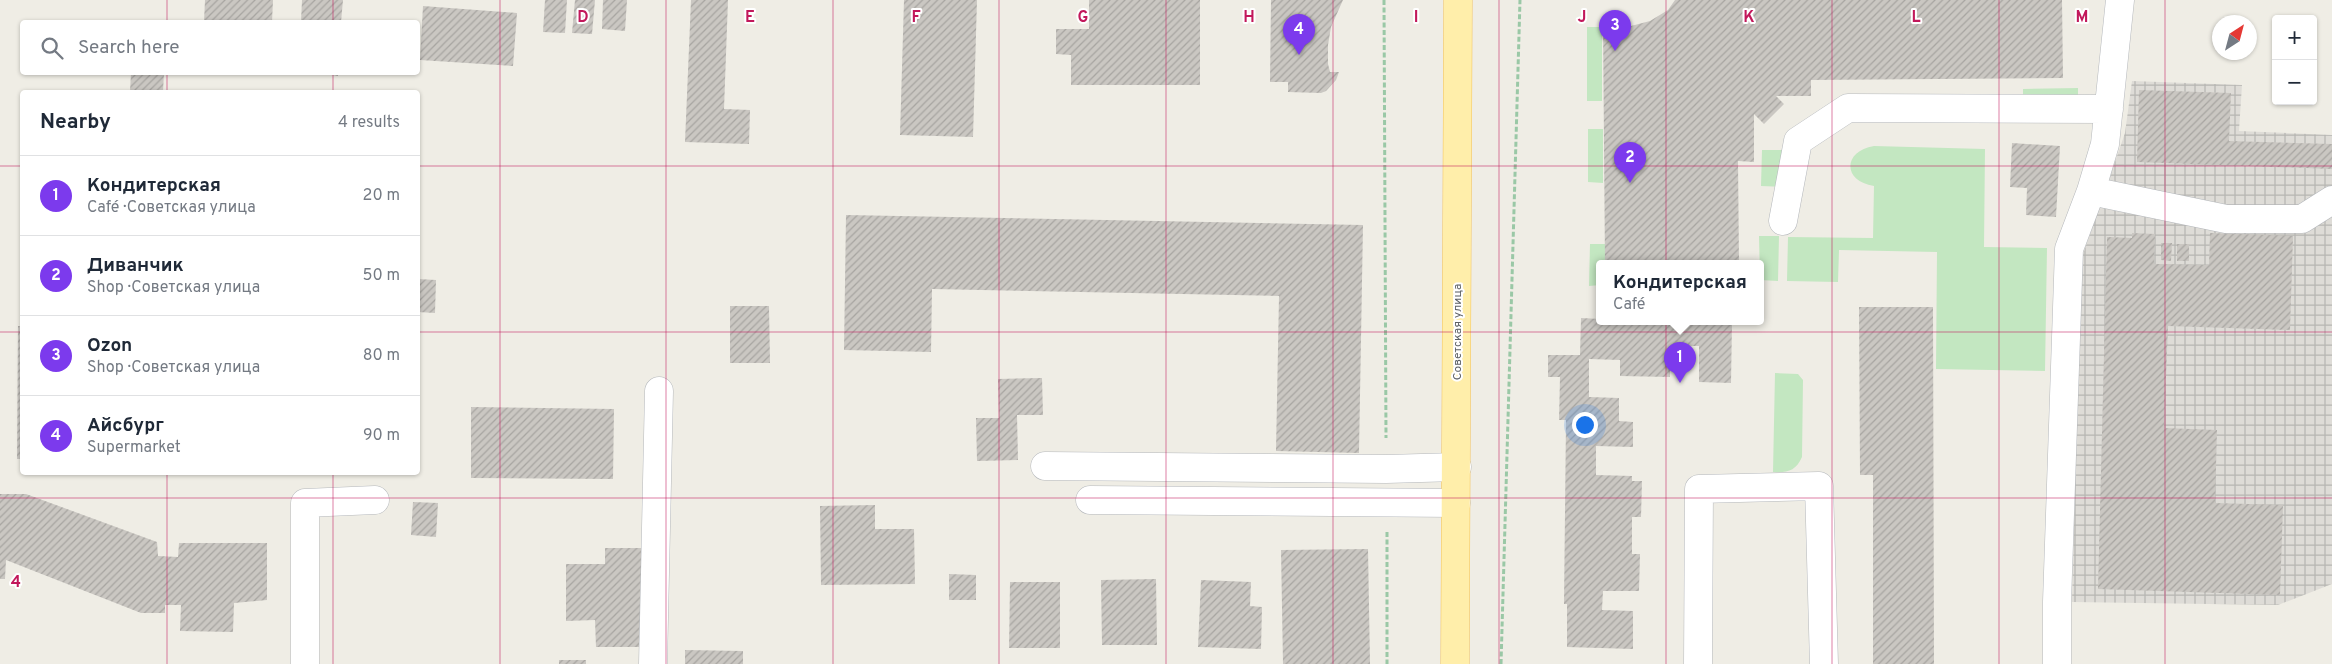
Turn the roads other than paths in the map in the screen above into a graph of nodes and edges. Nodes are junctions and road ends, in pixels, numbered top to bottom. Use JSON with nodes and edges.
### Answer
{"nodes":[{"id":1,"x":1458,"y":0,"type":"edge"},
{"id":2,"x":2120,"y":0,"type":"edge"},
{"id":3,"x":2109,"y":109,"type":"junction"},
{"id":4,"x":2091,"y":192,"type":"junction"},
{"id":5,"x":2332,"y":200,"type":"edge"},
{"id":6,"x":1783,"y":220,"type":"dead end"},
{"id":7,"x":659,"y":391,"type":"dead end"},
{"id":8,"x":1045,"y":466,"type":"dead end"},
{"id":9,"x":1457,"y":467,"type":"junction"},
{"id":10,"x":375,"y":500,"type":"dead end"},
{"id":11,"x":1090,"y":500,"type":"dead end"},
{"id":12,"x":1456,"y":504,"type":"junction"},
{"id":13,"x":305,"y":664,"type":"edge"},
{"id":14,"x":653,"y":664,"type":"edge"},
{"id":15,"x":1455,"y":664,"type":"edge"},
{"id":16,"x":1698,"y":664,"type":"edge"},
{"id":17,"x":1824,"y":664,"type":"edge"},
{"id":18,"x":2057,"y":664,"type":"edge"}],
"edges":[{"from":1,"to":9,"type":"main road","name":"Советская улица"},
{"from":2,"to":3,"type":"lane"},
{"from":3,"to":4,"type":"lane"},
{"from":3,"to":6,"type":"lane"},
{"from":4,"to":5,"type":"lane"},
{"from":4,"to":18,"type":"lane"},
{"from":7,"to":14,"type":"lane"},
{"from":8,"to":9,"type":"lane"},
{"from":9,"to":12,"type":"main road","name":"Советская улица"},
{"from":10,"to":13,"type":"lane"},
{"from":11,"to":12,"type":"lane"},
{"from":12,"to":15,"type":"main road","name":"Советская улица"},
{"from":16,"to":17,"type":"lane"}]}
